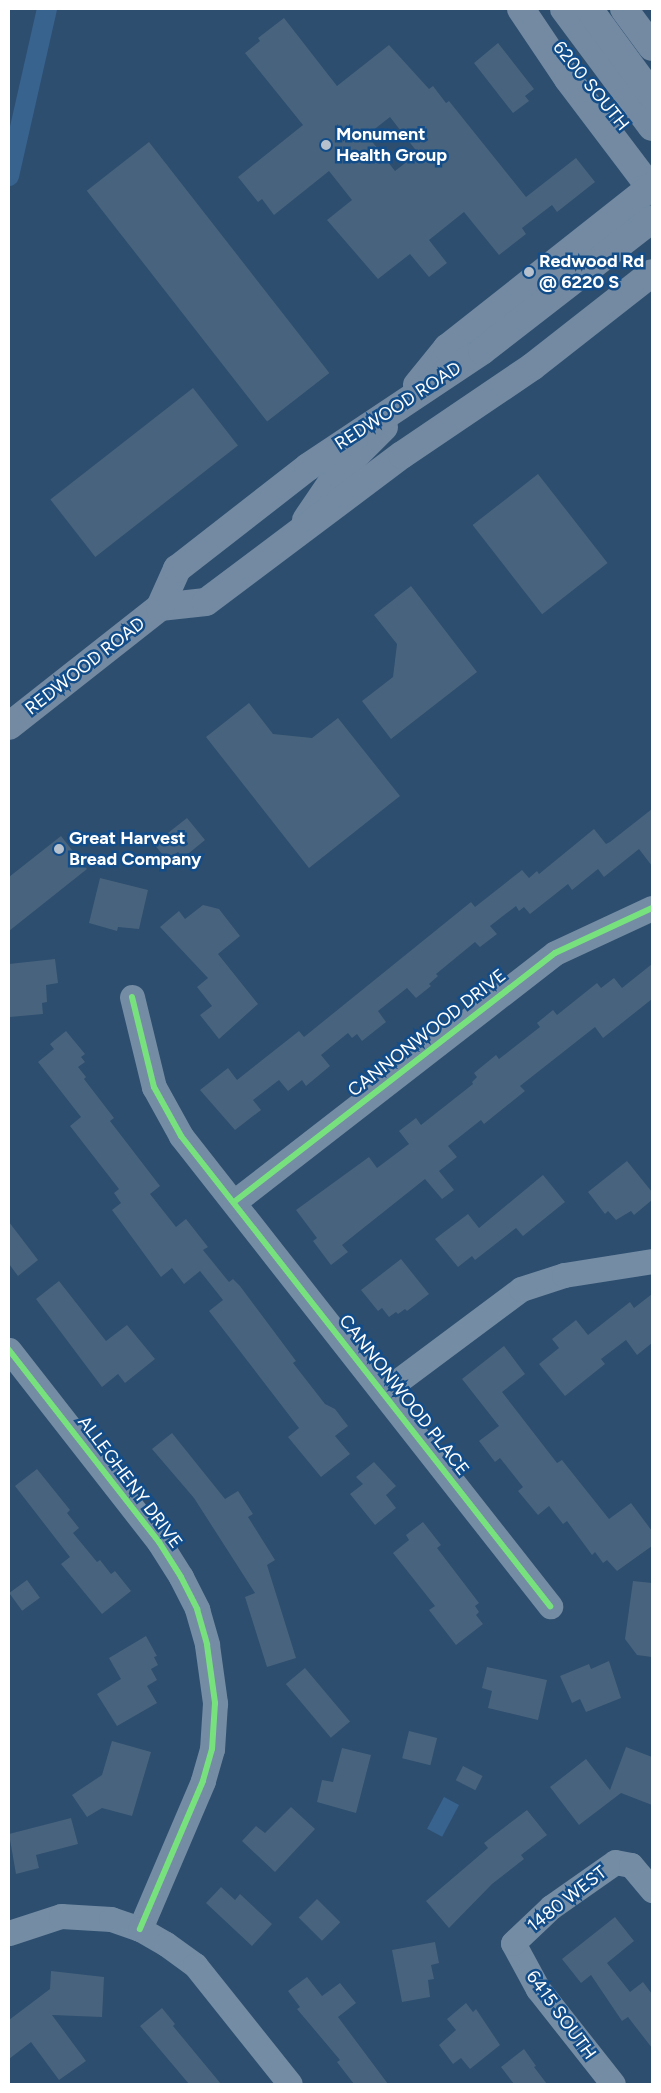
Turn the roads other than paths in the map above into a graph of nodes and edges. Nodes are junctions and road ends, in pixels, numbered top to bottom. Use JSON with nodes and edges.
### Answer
{"nodes":[{"id":1,"x":521,"y":9,"type":"edge"},
{"id":2,"x":530,"y":9,"type":"edge"},
{"id":3,"x":564,"y":9,"type":"edge"},
{"id":4,"x":589,"y":9,"type":"edge"},
{"id":5,"x":624,"y":9,"type":"edge"},
{"id":6,"x":652,"y":47,"type":"edge"},
{"id":7,"x":652,"y":95,"type":"edge"},
{"id":8,"x":652,"y":127,"type":"edge"},
{"id":9,"x":652,"y":181,"type":"edge"},
{"id":10,"x":652,"y":219,"type":"edge"},
{"id":11,"x":652,"y":273,"type":"edge"},
{"id":12,"x":407,"y":398,"type":"junction"},
{"id":13,"x":290,"y":541,"type":"junction"},
{"id":14,"x":160,"y":606,"type":"junction"},
{"id":15,"x":9,"y":726,"type":"edge"},
{"id":16,"x":652,"y":908,"type":"edge"},
{"id":17,"x":132,"y":997,"type":"dead end"},
{"id":18,"x":234,"y":1202,"type":"junction"},
{"id":19,"x":652,"y":1261,"type":"edge"},
{"id":20,"x":9,"y":1350,"type":"edge"},
{"id":21,"x":383,"y":1392,"type":"junction"},
{"id":22,"x":550,"y":1606,"type":"dead end"},
{"id":23,"x":652,"y":1890,"type":"edge"},
{"id":24,"x":10,"y":1929,"type":"edge"},
{"id":25,"x":140,"y":1929,"type":"junction"},
{"id":26,"x":513,"y":1943,"type":"joint"},
{"id":27,"x":290,"y":2084,"type":"edge"},
{"id":28,"x":613,"y":2084,"type":"edge"}],
"edges":[{"from":1,"to":9,"type":"main road"},
{"from":2,"to":9,"type":"main road","name":"6200 SOUTH"},
{"from":3,"to":8,"type":"main road","name":"6200 SOUTH"},
{"from":4,"to":7,"type":"main road"},
{"from":5,"to":6,"type":"main road"},
{"from":9,"to":12,"type":"main road"},
{"from":10,"to":12,"type":"main road","name":"REDWOOD ROAD"},
{"from":11,"to":13,"type":"main road","name":"REDWOOD ROAD"},
{"from":12,"to":13,"type":"main road"},
{"from":12,"to":14,"type":"main road","name":"REDWOOD ROAD"},
{"from":13,"to":14,"type":"main road","name":"REDWOOD ROAD"},
{"from":14,"to":15,"type":"main road","name":"REDWOOD ROAD"},
{"from":16,"to":18,"type":"street","name":"CANNONWOOD DRIVE"},
{"from":17,"to":18,"type":"street","name":"CANNONWOOD PLACE"},
{"from":18,"to":21,"type":"street","name":"CANNONWOOD PLACE"},
{"from":19,"to":21,"type":"street"},
{"from":20,"to":25,"type":"street","name":"ALLEGHENY DRIVE"},
{"from":21,"to":22,"type":"street","name":"CANNONWOOD PLACE"},
{"from":23,"to":26,"type":"street","name":"1480 WEST"},
{"from":24,"to":25,"type":"street"},
{"from":25,"to":27,"type":"street"},
{"from":26,"to":28,"type":"street","name":"6415 SOUTH"}]}
